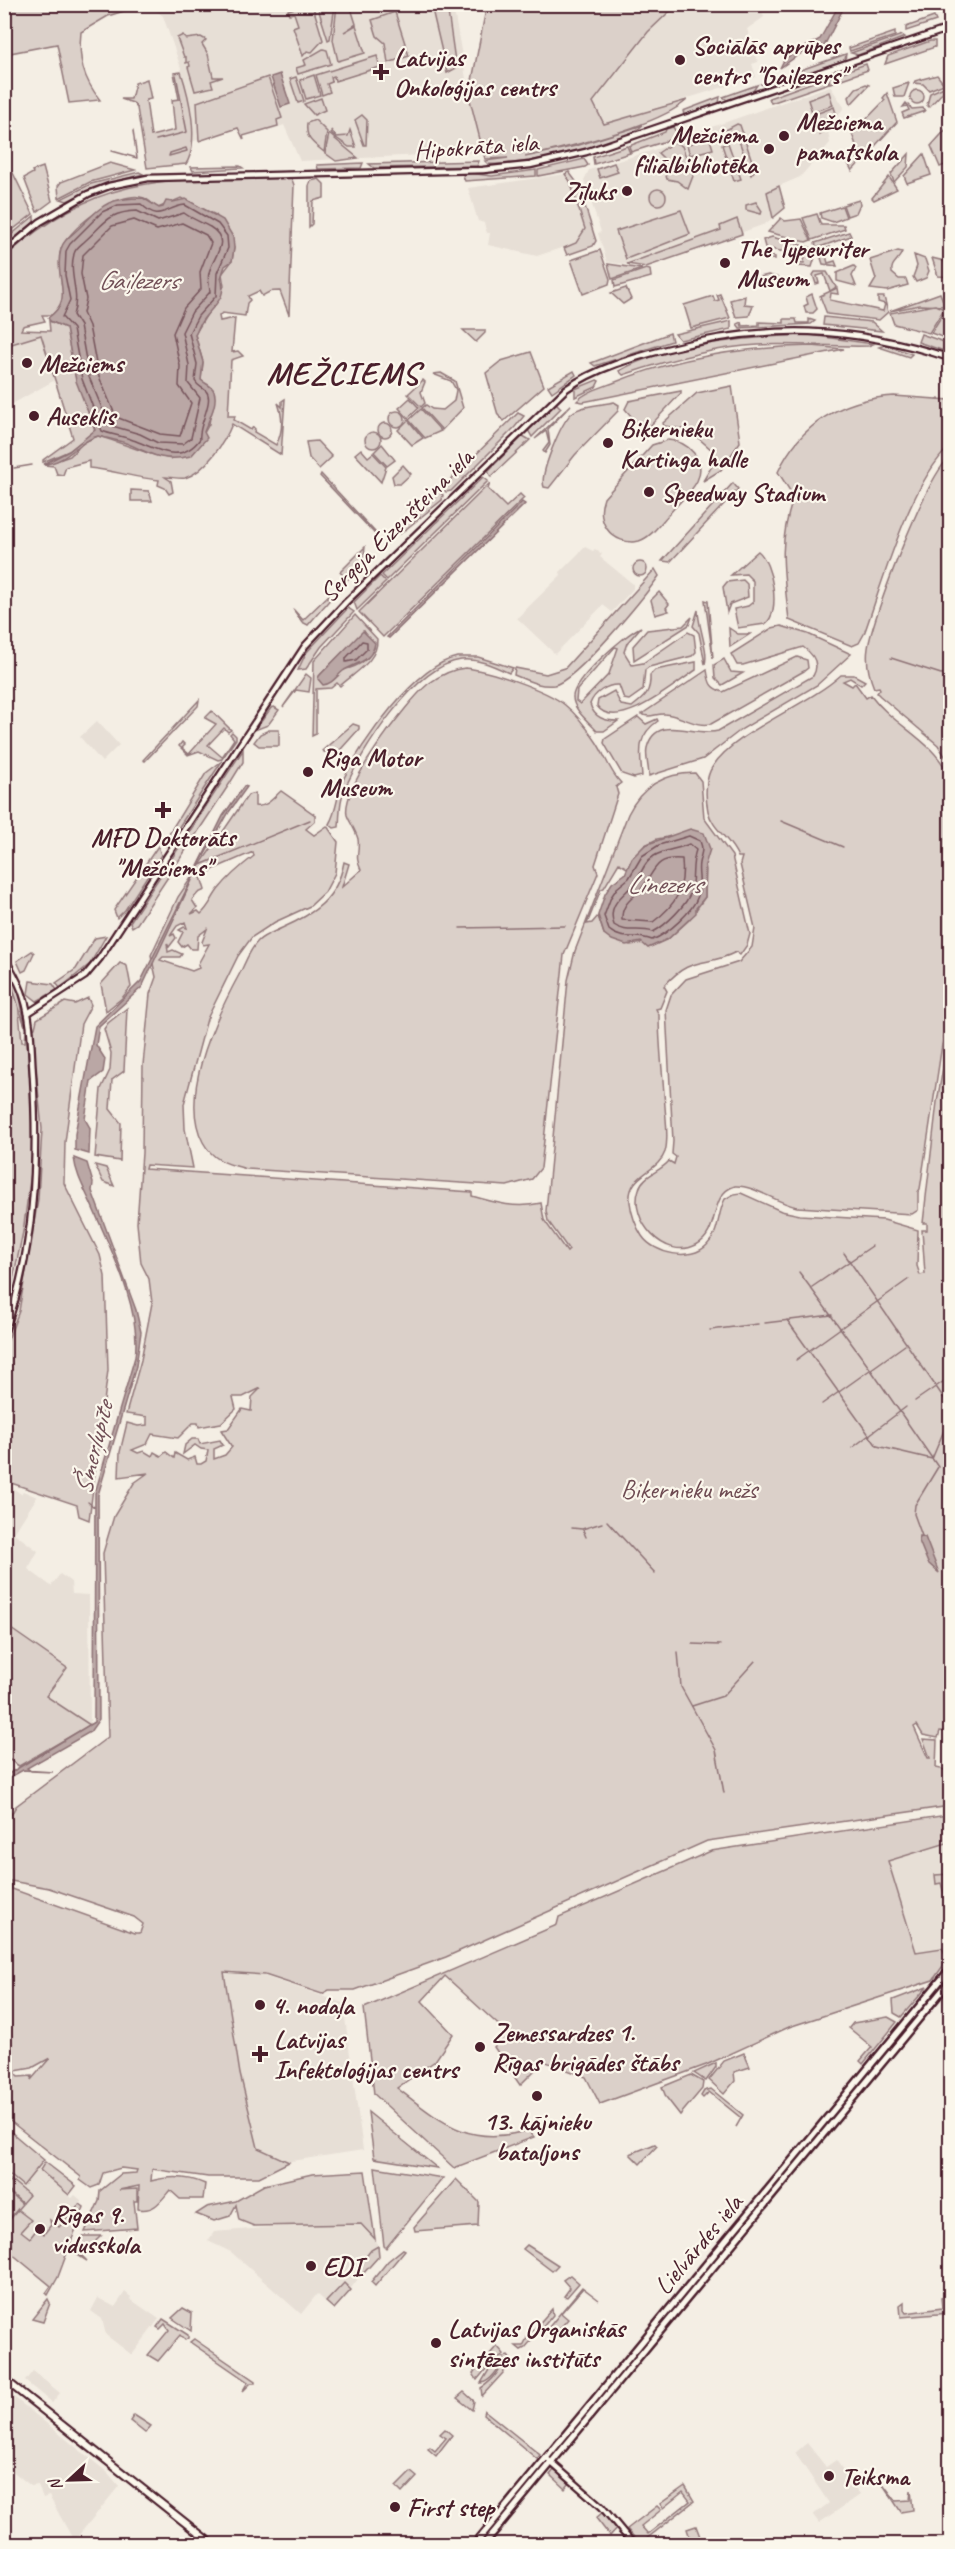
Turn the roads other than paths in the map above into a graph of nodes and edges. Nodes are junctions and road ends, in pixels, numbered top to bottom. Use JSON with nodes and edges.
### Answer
{"nodes":[{"id":1,"x":951,"y":28,"type":"edge"},
{"id":2,"x":4,"y":252,"type":"edge"},
{"id":3,"x":951,"y":358,"type":"edge"},
{"id":4,"x":4,"y":957,"type":"edge"},
{"id":5,"x":28,"y":1013,"type":"junction"},
{"id":6,"x":4,"y":1334,"type":"edge"},
{"id":7,"x":951,"y":1969,"type":"edge"},
{"id":8,"x":951,"y":1981,"type":"edge"},
{"id":9,"x":846,"y":2095,"type":"junction"},
{"id":10,"x":852,"y":2100,"type":"junction"},
{"id":11,"x":795,"y":2157,"type":"junction"},
{"id":12,"x":801,"y":2162,"type":"junction"},
{"id":13,"x":656,"y":2326,"type":"junction"},
{"id":14,"x":661,"y":2330,"type":"junction"},
{"id":15,"x":640,"y":2344,"type":"junction"},
{"id":16,"x":646,"y":2349,"type":"junction"},
{"id":17,"x":4,"y":2379,"type":"edge"},
{"id":18,"x":546,"y":2458,"type":"junction"},
{"id":19,"x":552,"y":2463,"type":"junction"},
{"id":20,"x":212,"y":2544,"type":"edge"},
{"id":21,"x":475,"y":2544,"type":"edge"},
{"id":22,"x":484,"y":2544,"type":"edge"},
{"id":23,"x":633,"y":2544,"type":"edge"}],
"edges":[{"from":1,"to":2,"type":"street","name":"Hipokrāta iela"},
{"from":3,"to":5,"type":"street","name":"Sergeja Eizenšteina iela"},
{"from":4,"to":5,"type":"street"},
{"from":5,"to":6,"type":"street"},
{"from":7,"to":9,"type":"main road","name":"Lielvārdes iela"},
{"from":8,"to":10,"type":"main road","name":"Lielvārdes iela"},
{"from":9,"to":10,"type":"main road"},
{"from":9,"to":11,"type":"main road","name":"Lielvārdes iela"},
{"from":10,"to":12,"type":"main road","name":"Lielvārdes iela"},
{"from":11,"to":12,"type":"main road"},
{"from":11,"to":13,"type":"main road","name":"Lielvārdes iela"},
{"from":12,"to":14,"type":"main road","name":"Lielvārdes iela"},
{"from":13,"to":14,"type":"main road"},
{"from":13,"to":15,"type":"main road","name":"Lielvārdes iela"},
{"from":14,"to":16,"type":"main road","name":"Lielvārdes iela"},
{"from":15,"to":16,"type":"main road"},
{"from":15,"to":18,"type":"main road","name":"Lielvārdes iela"},
{"from":16,"to":19,"type":"main road","name":"Lielvārdes iela"},
{"from":17,"to":20,"type":"highway"},
{"from":18,"to":19,"type":"street"},
{"from":18,"to":21,"type":"main road","name":"Lielvārdes iela"},
{"from":19,"to":22,"type":"main road","name":"Lielvārdes iela"},
{"from":19,"to":23,"type":"street"}]}
